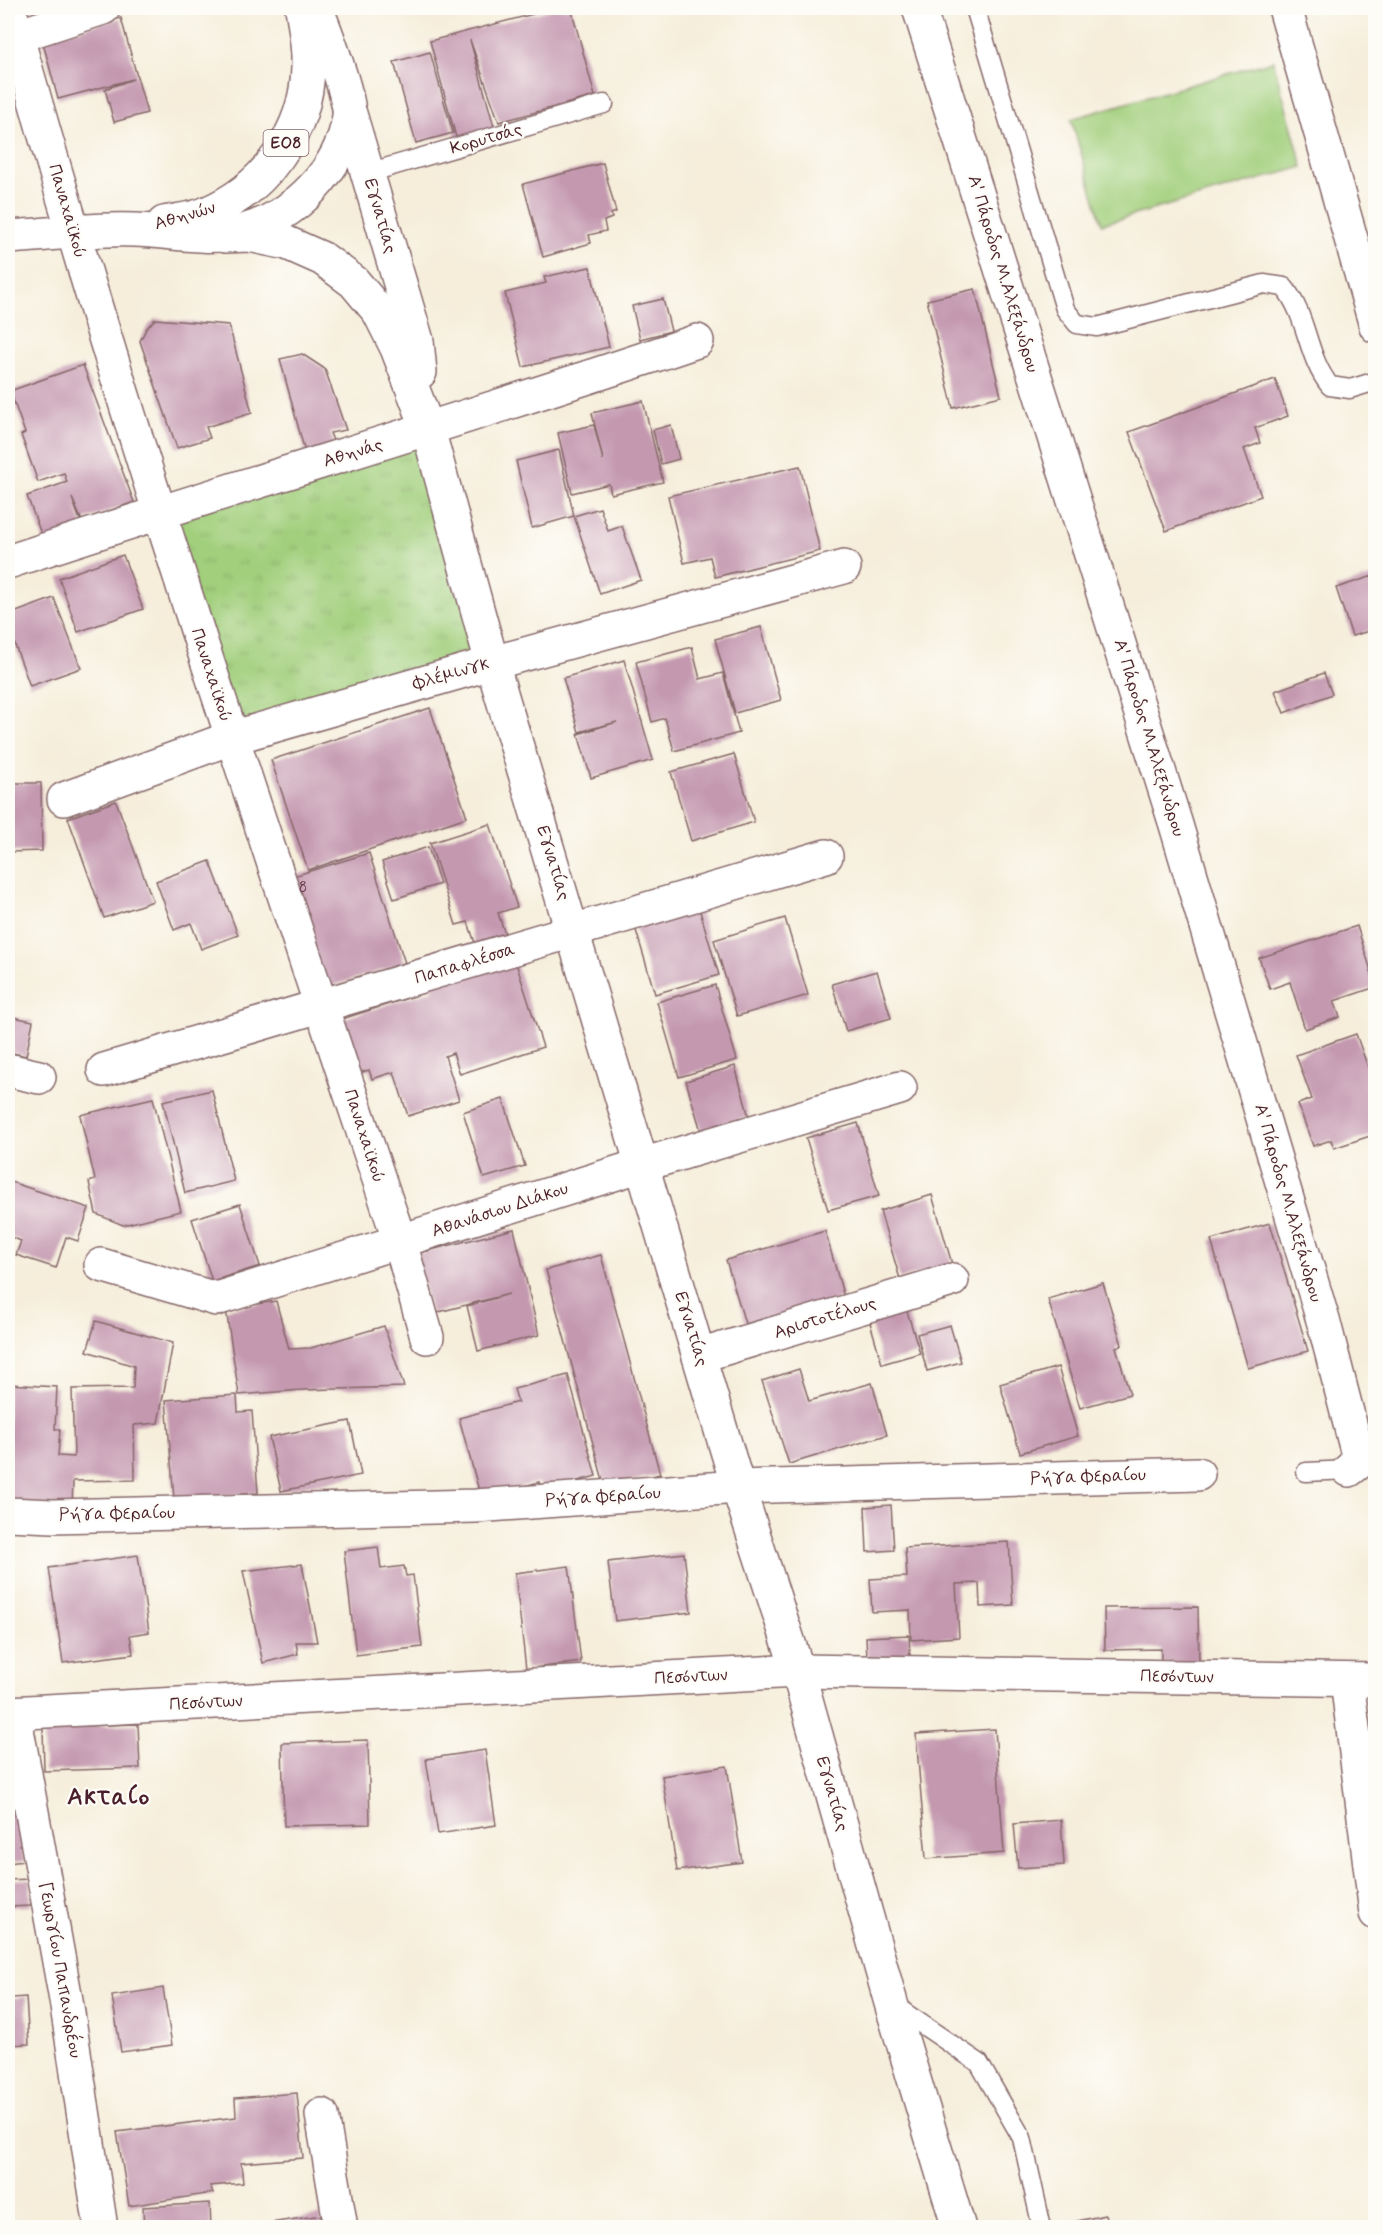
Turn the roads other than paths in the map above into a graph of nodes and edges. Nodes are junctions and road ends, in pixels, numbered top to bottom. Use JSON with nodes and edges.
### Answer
{"nodes":[{"id":1,"x":103,"y":8,"type":"edge"},
{"id":2,"x":302,"y":8,"type":"edge"},
{"id":3,"x":316,"y":8,"type":"edge"},
{"id":4,"x":919,"y":8,"type":"edge"},
{"id":5,"x":975,"y":8,"type":"edge"},
{"id":6,"x":1285,"y":8,"type":"edge"},
{"id":7,"x":11,"y":28,"type":"edge"},
{"id":8,"x":604,"y":104,"type":"dead end"},
{"id":9,"x":350,"y":114,"type":"junction"},
{"id":10,"x":368,"y":173,"type":"junction"},
{"id":11,"x":133,"y":230,"type":"junction"},
{"id":12,"x":73,"y":233,"type":"junction"},
{"id":13,"x":210,"y":236,"type":"junction"},
{"id":14,"x":8,"y":237,"type":"edge"},
{"id":15,"x":1376,"y":326,"type":"edge"},
{"id":16,"x":697,"y":341,"type":"dead end"},
{"id":17,"x":1376,"y":381,"type":"edge"},
{"id":18,"x":428,"y":429,"type":"junction"},
{"id":19,"x":158,"y":512,"type":"junction"},
{"id":20,"x":8,"y":562,"type":"edge"},
{"id":21,"x":844,"y":567,"type":"dead end"},
{"id":22,"x":492,"y":663,"type":"junction"},
{"id":23,"x":231,"y":738,"type":"junction"},
{"id":24,"x":64,"y":799,"type":"dead end"},
{"id":25,"x":826,"y":856,"type":"dead end"},
{"id":26,"x":573,"y":932,"type":"junction"},
{"id":27,"x":321,"y":1007,"type":"junction"},
{"id":28,"x":8,"y":1070,"type":"edge"},
{"id":29,"x":104,"y":1070,"type":"dead end"},
{"id":30,"x":39,"y":1077,"type":"dead end"},
{"id":31,"x":900,"y":1088,"type":"dead end"},
{"id":32,"x":642,"y":1165,"type":"junction"},
{"id":33,"x":400,"y":1242,"type":"junction"},
{"id":34,"x":101,"y":1265,"type":"dead end"},
{"id":35,"x":952,"y":1280,"type":"dead end"},
{"id":36,"x":427,"y":1337,"type":"dead end"},
{"id":37,"x":699,"y":1356,"type":"junction"},
{"id":38,"x":1349,"y":1470,"type":"joint"},
{"id":39,"x":1306,"y":1472,"type":"dead end"},
{"id":40,"x":1198,"y":1474,"type":"dead end"},
{"id":41,"x":738,"y":1487,"type":"junction"},
{"id":42,"x":8,"y":1514,"type":"edge"},
{"id":43,"x":798,"y":1671,"type":"junction"},
{"id":44,"x":1361,"y":1680,"type":"edge"},
{"id":45,"x":11,"y":1713,"type":"edge"},
{"id":46,"x":1376,"y":1913,"type":"edge"},
{"id":47,"x":891,"y":2003,"type":"junction"},
{"id":48,"x":322,"y":2115,"type":"dead end"},
{"id":49,"x":101,"y":2228,"type":"edge"},
{"id":50,"x":341,"y":2228,"type":"edge"},
{"id":51,"x":958,"y":2228,"type":"edge"},
{"id":52,"x":1042,"y":2228,"type":"edge"}],
"edges":[{"from":1,"to":7,"type":"street"},
{"from":2,"to":11,"type":"street","name":"Αθηνών","number":"ΕΟ8"},
{"from":3,"to":9,"type":"street","name":"Εγνατίας"},
{"from":4,"to":38,"type":"street","name":"Α' Πάροδος Μ.Αλεξάνδρου"},
{"from":5,"to":17,"type":"lane"},
{"from":6,"to":15,"type":"street"},
{"from":7,"to":12,"type":"street","name":"Παναχαϊκού"},
{"from":8,"to":10,"type":"lane","name":"Κορυτσάς"},
{"from":9,"to":10,"type":"street","name":"Εγνατίας"},
{"from":9,"to":13,"type":"street","name":"Αθηνών","number":"ΕΟ8"},
{"from":10,"to":18,"type":"street","name":"Εγνατίας"},
{"from":11,"to":12,"type":"street","name":"Αθηνών","number":"ΕΟ8"},
{"from":11,"to":13,"type":"street","name":"Αθηνών","number":"ΕΟ8"},
{"from":12,"to":14,"type":"street","name":"Αθηνών","number":"ΕΟ8"},
{"from":12,"to":19,"type":"street","name":"Παναχαϊκού"},
{"from":13,"to":18,"type":"street","name":"Εγνατίας"},
{"from":16,"to":18,"type":"street","name":"Αθηνάς"},
{"from":18,"to":19,"type":"street","name":"Αθηνάς"},
{"from":18,"to":22,"type":"street","name":"Εγνατίας"},
{"from":19,"to":20,"type":"street","name":"Αθηνάς"},
{"from":19,"to":23,"type":"street","name":"Παναχαϊκού"},
{"from":21,"to":22,"type":"street","name":"Φλέμινγκ"},
{"from":22,"to":23,"type":"street","name":"Φλέμινγκ"},
{"from":22,"to":26,"type":"street","name":"Εγνατίας"},
{"from":23,"to":24,"type":"street","name":"Φλέμινγκ"},
{"from":23,"to":27,"type":"street","name":"Παναχαϊκού"},
{"from":25,"to":26,"type":"street","name":"Παπαφλέσσα"},
{"from":26,"to":27,"type":"street","name":"Παπαφλέσσα"},
{"from":26,"to":32,"type":"street","name":"Εγνατίας"},
{"from":27,"to":29,"type":"street","name":"Παπαφλέσσα"},
{"from":27,"to":33,"type":"street","name":"Παναχαϊκού"},
{"from":28,"to":30,"type":"street"},
{"from":31,"to":32,"type":"street","name":"Αθανάσιου Διάκου"},
{"from":32,"to":33,"type":"street","name":"Αθανάσιου Διάκου"},
{"from":32,"to":37,"type":"street","name":"Εγνατίας"},
{"from":33,"to":34,"type":"street","name":"Αθανάσιου Διάκου"},
{"from":33,"to":36,"type":"street","name":"Παναχαϊκού"},
{"from":35,"to":37,"type":"street","name":"Αριστοτέλους"},
{"from":37,"to":41,"type":"street","name":"Εγνατίας"},
{"from":38,"to":39,"type":"lane"},
{"from":40,"to":41,"type":"street","name":"Ρήγα Φεραίου"},
{"from":41,"to":42,"type":"street","name":"Ρήγα Φεραίου"},
{"from":41,"to":43,"type":"street","name":"Εγνατίας"},
{"from":43,"to":44,"type":"street","name":"Πεσόντων"},
{"from":43,"to":45,"type":"street","name":"Πεσόντων"},
{"from":43,"to":47,"type":"street","name":"Εγνατίας"},
{"from":44,"to":46,"type":"street"},
{"from":45,"to":49,"type":"street","name":"Γεωργίου Παπανδρέου"},
{"from":47,"to":51,"type":"street","name":"Εγνατίας"},
{"from":47,"to":52,"type":"lane"},
{"from":48,"to":50,"type":"street"}]}
